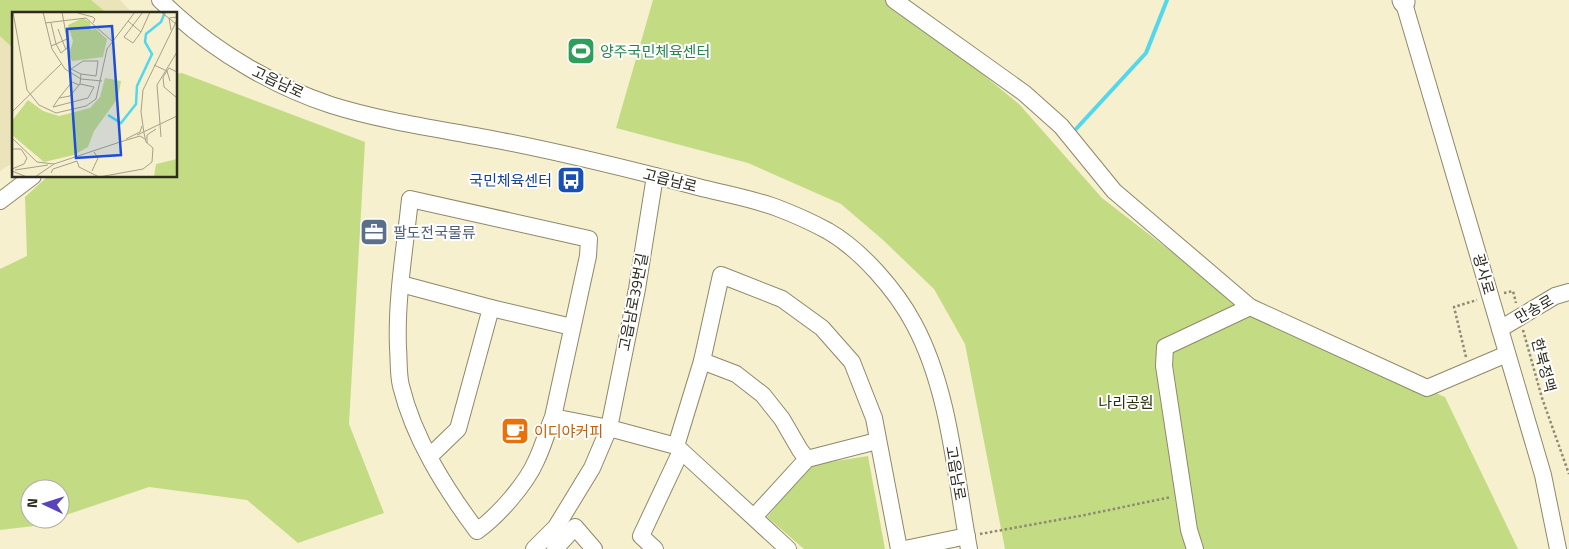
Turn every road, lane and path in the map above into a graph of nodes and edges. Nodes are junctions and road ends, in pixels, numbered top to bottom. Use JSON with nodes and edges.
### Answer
{"nodes":[{"id":1,"x":160,"y":0,"type":"edge"},
{"id":2,"x":894,"y":0,"type":"edge"},
{"id":3,"x":1403,"y":1,"type":"edge"},
{"id":4,"x":171,"y":12,"type":"edge"},
{"id":5,"x":178,"y":20,"type":"edge"},
{"id":6,"x":655,"y":176,"type":"junction"},
{"id":7,"x":30,"y":178,"type":"edge"},
{"id":8,"x":0,"y":201,"type":"edge"},
{"id":9,"x":401,"y":284,"type":"junction"},
{"id":10,"x":1569,"y":292,"type":"edge"},
{"id":11,"x":1250,"y":306,"type":"junction"},
{"id":12,"x":491,"y":308,"type":"junction"},
{"id":13,"x":1520,"y":318,"type":"junction"},
{"id":14,"x":572,"y":327,"type":"junction"},
{"id":15,"x":1500,"y":329,"type":"junction"},
{"id":16,"x":1507,"y":354,"type":"junction"},
{"id":17,"x":702,"y":361,"type":"junction"},
{"id":18,"x":552,"y":417,"type":"junction"},
{"id":19,"x":609,"y":428,"type":"junction"},
{"id":20,"x":877,"y":441,"type":"junction"},
{"id":21,"x":679,"y":449,"type":"junction"},
{"id":22,"x":430,"y":456,"type":"junction"},
{"id":23,"x":807,"y":459,"type":"junction"},
{"id":24,"x":1569,"y":474,"type":"edge"},
{"id":25,"x":1184,"y":494,"type":"junction"},
{"id":26,"x":754,"y":517,"type":"junction"},
{"id":27,"x":968,"y":543,"type":"edge"},
{"id":28,"x":534,"y":549,"type":"edge"},
{"id":29,"x":555,"y":549,"type":"edge"},
{"id":30,"x":594,"y":549,"type":"edge"},
{"id":31,"x":655,"y":549,"type":"edge"},
{"id":32,"x":788,"y":549,"type":"edge"},
{"id":33,"x":899,"y":549,"type":"edge"},
{"id":34,"x":905,"y":549,"type":"edge"},
{"id":35,"x":1195,"y":549,"type":"edge"},
{"id":36,"x":1558,"y":549,"type":"edge"}],
"edges":[{"from":1,"to":4,"type":"street","name":"고읍남로"},
{"from":2,"to":11,"type":"street"},
{"from":3,"to":15,"type":"street","name":"광사로"},
{"from":5,"to":6,"type":"street","name":"고읍남로"},
{"from":6,"to":19,"type":"street","name":"고읍남로39번길"},
{"from":6,"to":27,"type":"street","name":"고읍남로"},
{"from":7,"to":8,"type":"street"},
{"from":9,"to":12,"type":"street"},
{"from":9,"to":14,"type":"street"},
{"from":9,"to":22,"type":"street"},
{"from":10,"to":13,"type":"street","name":"만송로"},
{"from":11,"to":16,"type":"street"},
{"from":11,"to":25,"type":"street"},
{"from":12,"to":14,"type":"street"},
{"from":12,"to":22,"type":"street"},
{"from":13,"to":15,"type":"street","name":"만송로"},
{"from":13,"to":24,"type":"path","name":"한북정맥"},
{"from":14,"to":18,"type":"street"},
{"from":15,"to":16,"type":"street","name":"광사로"},
{"from":16,"to":36,"type":"street","name":"광사로"},
{"from":17,"to":20,"type":"street"},
{"from":17,"to":21,"type":"street"},
{"from":17,"to":23,"type":"street"},
{"from":18,"to":19,"type":"street"},
{"from":18,"to":22,"type":"street"},
{"from":19,"to":21,"type":"street"},
{"from":19,"to":28,"type":"street","name":"고읍남로39번길"},
{"from":20,"to":23,"type":"street"},
{"from":20,"to":33,"type":"street"},
{"from":21,"to":26,"type":"street"},
{"from":21,"to":31,"type":"street"},
{"from":23,"to":26,"type":"street"},
{"from":25,"to":27,"type":"path"},
{"from":25,"to":35,"type":"street"},
{"from":26,"to":32,"type":"street"},
{"from":27,"to":34,"type":"street"},
{"from":29,"to":30,"type":"street"}]}
